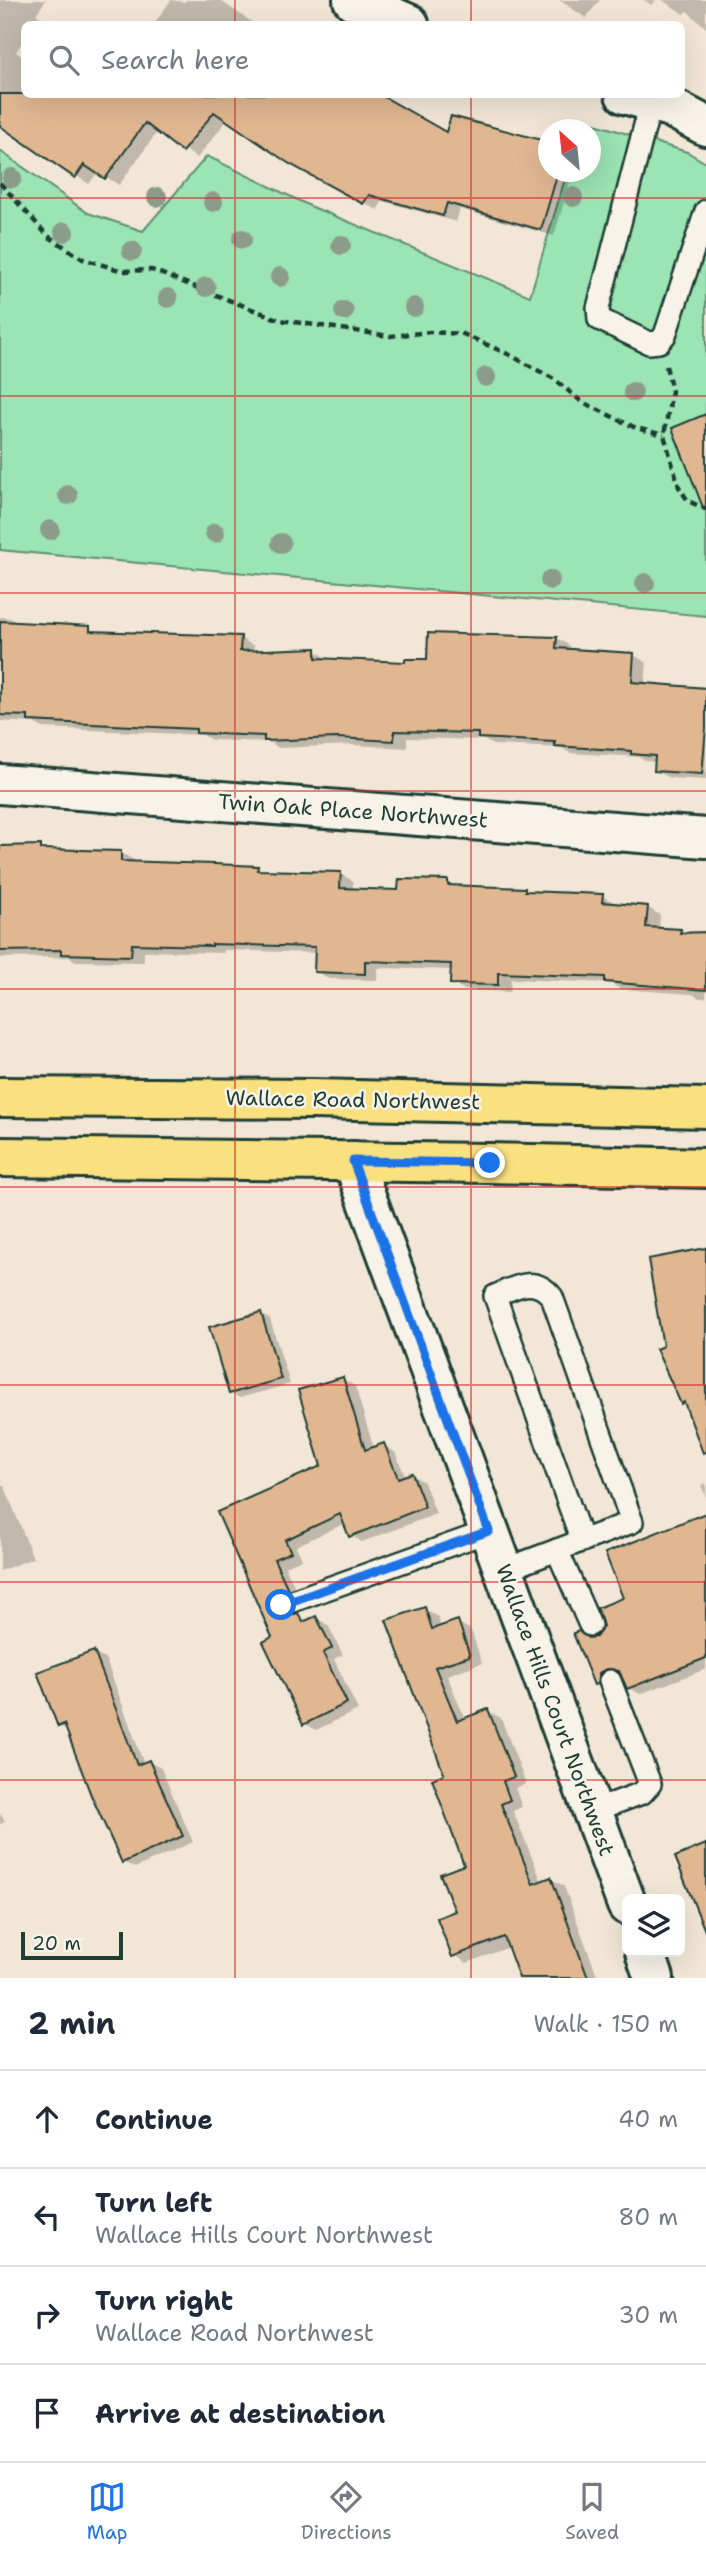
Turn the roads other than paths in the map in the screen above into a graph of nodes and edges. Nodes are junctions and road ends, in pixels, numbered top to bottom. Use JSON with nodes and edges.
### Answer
{"nodes":[{"id":1,"x":353,"y":0,"type":"edge"},
{"id":2,"x":402,"y":21,"type":"edge"},
{"id":3,"x":638,"y":98,"type":"edge"},
{"id":4,"x":706,"y":125,"type":"edge"},
{"id":5,"x":706,"y":211,"type":"edge"},
{"id":6,"x":0,"y":784,"type":"edge"},
{"id":7,"x":706,"y":838,"type":"edge"},
{"id":8,"x":0,"y":1097,"type":"edge"},
{"id":9,"x":706,"y":1108,"type":"edge"},
{"id":10,"x":0,"y":1157,"type":"edge"},
{"id":11,"x":353,"y":1161,"type":"junction"},
{"id":12,"x":706,"y":1168,"type":"edge"},
{"id":13,"x":489,"y":1531,"type":"junction"},
{"id":14,"x":582,"y":1541,"type":"junction"},
{"id":15,"x":557,"y":1550,"type":"junction"},
{"id":16,"x":504,"y":1570,"type":"junction"},
{"id":17,"x":281,"y":1605,"type":"dead end"},
{"id":18,"x":590,"y":1625,"type":"dead end"},
{"id":19,"x":610,"y":1681,"type":"dead end"},
{"id":20,"x":593,"y":1811,"type":"junction"},
{"id":21,"x":623,"y":1894,"type":"edge"},
{"id":22,"x":647,"y":1957,"type":"edge"},
{"id":23,"x":654,"y":1978,"type":"edge"}],
"edges":[{"from":1,"to":2,"type":"street"},
{"from":3,"to":4,"type":"street"},
{"from":3,"to":5,"type":"lane"},
{"from":6,"to":7,"type":"street","name":"Twin Oak Place Northwest"},
{"from":8,"to":9,"type":"main road","name":"Wallace Road Northwest"},
{"from":10,"to":11,"type":"main road"},
{"from":11,"to":12,"type":"main road"},
{"from":11,"to":13,"type":"street","name":"Wallace Hills Court Northwest"},
{"from":13,"to":16,"type":"street","name":"Wallace Hills Court Northwest"},
{"from":13,"to":17,"type":"lane"},
{"from":14,"to":14,"type":"lane"},
{"from":14,"to":15,"type":"lane"},
{"from":15,"to":16,"type":"lane"},
{"from":15,"to":18,"type":"lane"},
{"from":16,"to":20,"type":"street","name":"Wallace Hills Court Northwest"},
{"from":19,"to":20,"type":"lane"},
{"from":20,"to":21,"type":"street","name":"Wallace Hills Court Northwest"},
{"from":22,"to":23,"type":"street"}]}
